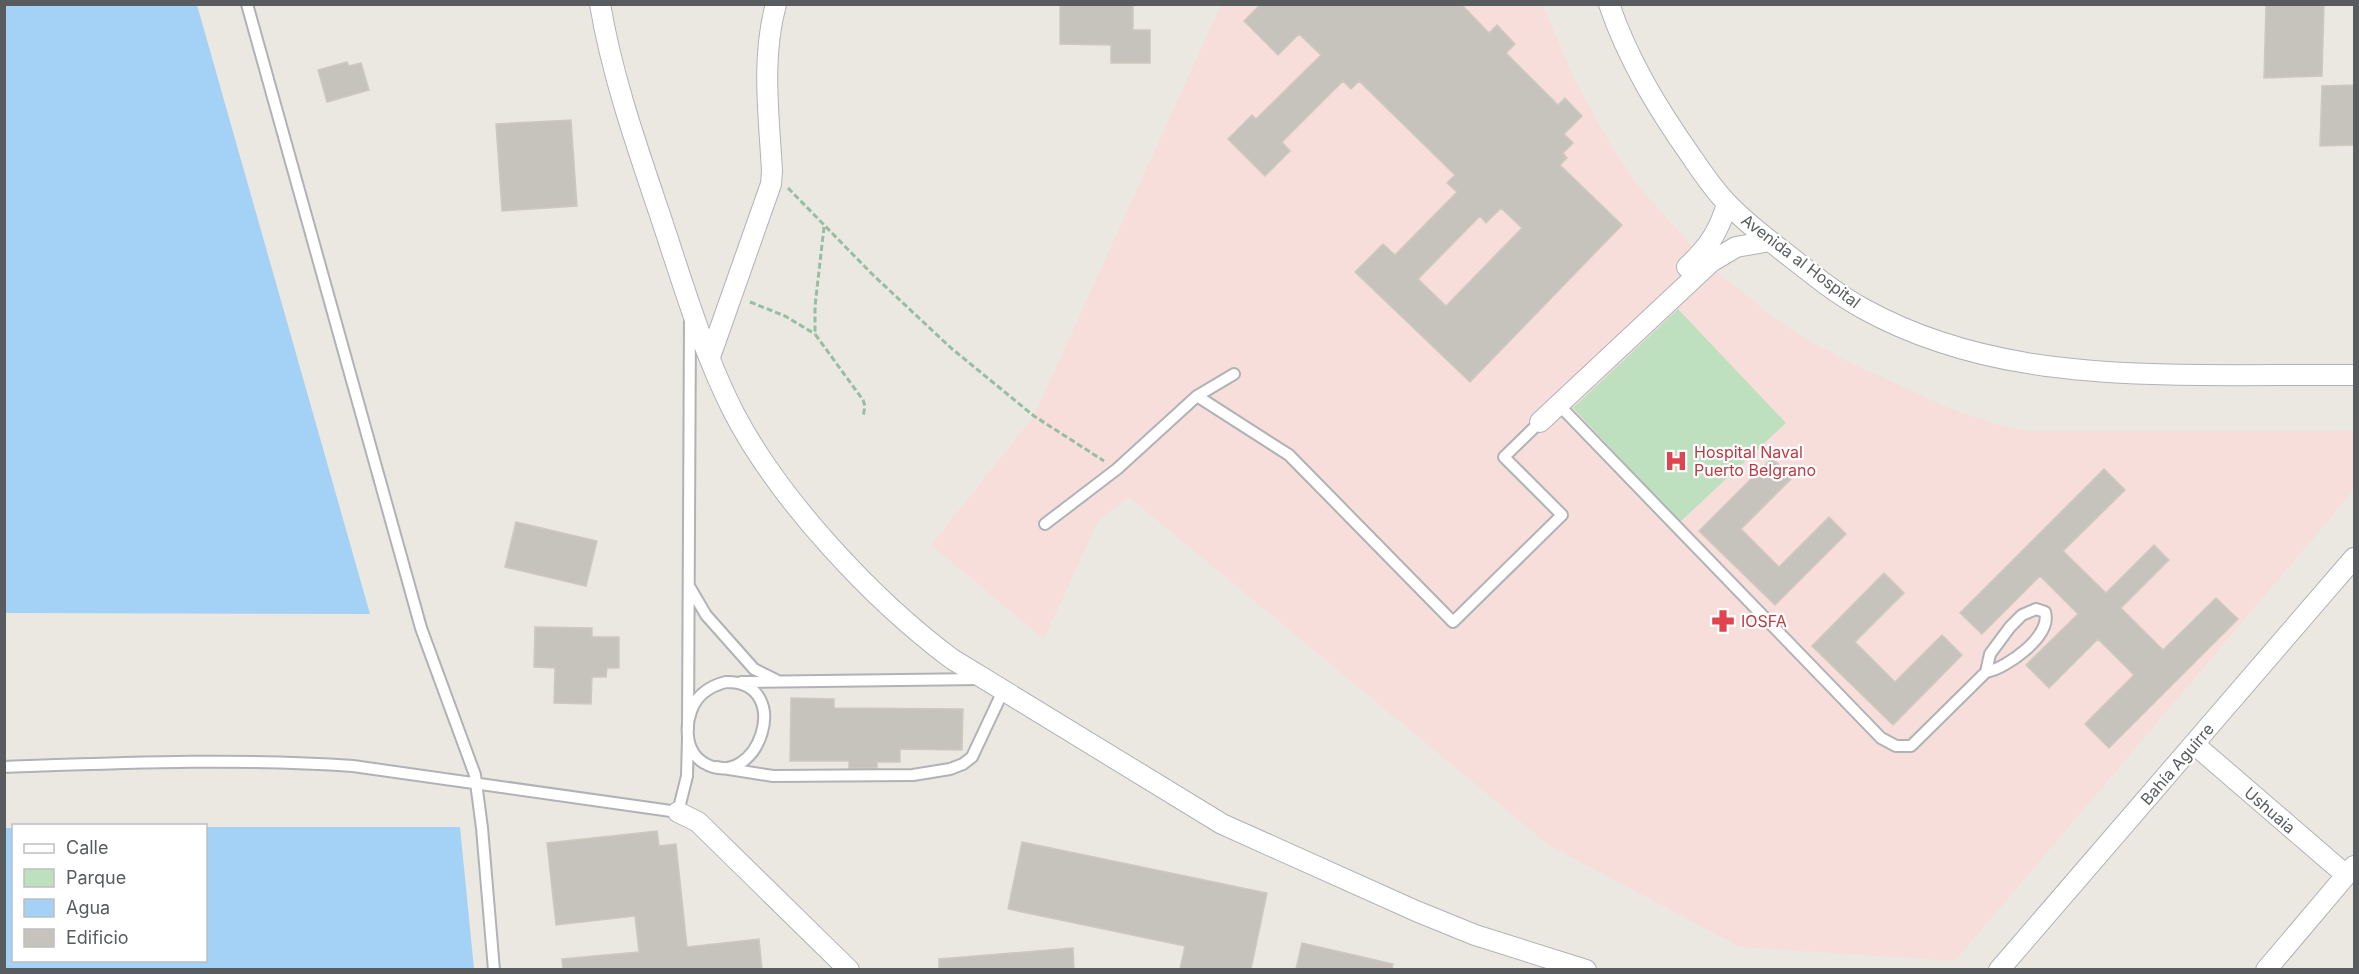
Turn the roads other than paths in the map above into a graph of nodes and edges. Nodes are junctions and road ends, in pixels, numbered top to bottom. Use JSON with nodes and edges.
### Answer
{"nodes":[{"id":1,"x":247,"y":4,"type":"edge"},
{"id":2,"x":600,"y":4,"type":"edge"},
{"id":3,"x":776,"y":4,"type":"edge"},
{"id":4,"x":1609,"y":4,"type":"edge"},
{"id":5,"x":1727,"y":204,"type":"junction"},
{"id":6,"x":1770,"y":241,"type":"junction"},
{"id":7,"x":690,"y":305,"type":"junction"},
{"id":8,"x":1647,"y":322,"type":"junction"},
{"id":9,"x":710,"y":357,"type":"junction"},
{"id":10,"x":1234,"y":374,"type":"dead end"},
{"id":11,"x":2355,"y":375,"type":"edge"},
{"id":12,"x":1197,"y":396,"type":"junction"},
{"id":13,"x":1559,"y":405,"type":"junction"},
{"id":14,"x":1540,"y":422,"type":"joint"},
{"id":15,"x":1045,"y":524,"type":"dead end"},
{"id":16,"x":2351,"y":570,"type":"edge"},
{"id":17,"x":688,"y":585,"type":"junction"},
{"id":18,"x":1986,"y":672,"type":"junction"},
{"id":19,"x":984,"y":679,"type":"junction"},
{"id":20,"x":779,"y":681,"type":"junction"},
{"id":21,"x":735,"y":682,"type":"junction"},
{"id":22,"x":1003,"y":691,"type":"junction"},
{"id":23,"x":688,"y":733,"type":"junction"},
{"id":24,"x":2194,"y":744,"type":"junction"},
{"id":25,"x":4,"y":767,"type":"edge"},
{"id":26,"x":716,"y":767,"type":"junction"},
{"id":27,"x":477,"y":784,"type":"junction"},
{"id":28,"x":678,"y":812,"type":"junction"},
{"id":29,"x":2350,"y":870,"type":"edge"},
{"id":30,"x":494,"y":969,"type":"edge"},
{"id":31,"x":849,"y":969,"type":"edge"},
{"id":32,"x":1586,"y":969,"type":"edge"},
{"id":33,"x":1999,"y":969,"type":"edge"},
{"id":34,"x":2266,"y":969,"type":"edge"}],
"edges":[{"from":1,"to":27,"type":"lane"},
{"from":2,"to":7,"type":"street"},
{"from":3,"to":9,"type":"street"},
{"from":4,"to":5,"type":"street","name":"Avenida al Hospital"},
{"from":5,"to":6,"type":"street","name":"Avenida al Hospital"},
{"from":5,"to":8,"type":"street"},
{"from":6,"to":8,"type":"street"},
{"from":6,"to":11,"type":"street","name":"Avenida al Hospital"},
{"from":7,"to":9,"type":"street"},
{"from":7,"to":17,"type":"lane"},
{"from":8,"to":13,"type":"street"},
{"from":9,"to":19,"type":"street"},
{"from":10,"to":12,"type":"lane"},
{"from":12,"to":14,"type":"lane"},
{"from":12,"to":15,"type":"lane"},
{"from":13,"to":14,"type":"street"},
{"from":13,"to":18,"type":"lane"},
{"from":16,"to":24,"type":"street","name":"Bahía Aguirre"},
{"from":17,"to":20,"type":"lane"},
{"from":17,"to":23,"type":"lane"},
{"from":18,"to":18,"type":"lane"},
{"from":19,"to":20,"type":"lane"},
{"from":19,"to":22,"type":"street"},
{"from":20,"to":21,"type":"lane"},
{"from":21,"to":23,"type":"lane"},
{"from":21,"to":26,"type":"lane"},
{"from":22,"to":26,"type":"lane"},
{"from":22,"to":32,"type":"street"},
{"from":23,"to":26,"type":"lane"},
{"from":23,"to":28,"type":"lane"},
{"from":24,"to":29,"type":"street","name":"Ushuaia"},
{"from":24,"to":33,"type":"street","name":"Bahía Aguirre"},
{"from":25,"to":27,"type":"lane"},
{"from":27,"to":28,"type":"lane"},
{"from":27,"to":30,"type":"lane"},
{"from":28,"to":31,"type":"street"},
{"from":29,"to":34,"type":"street"}]}
